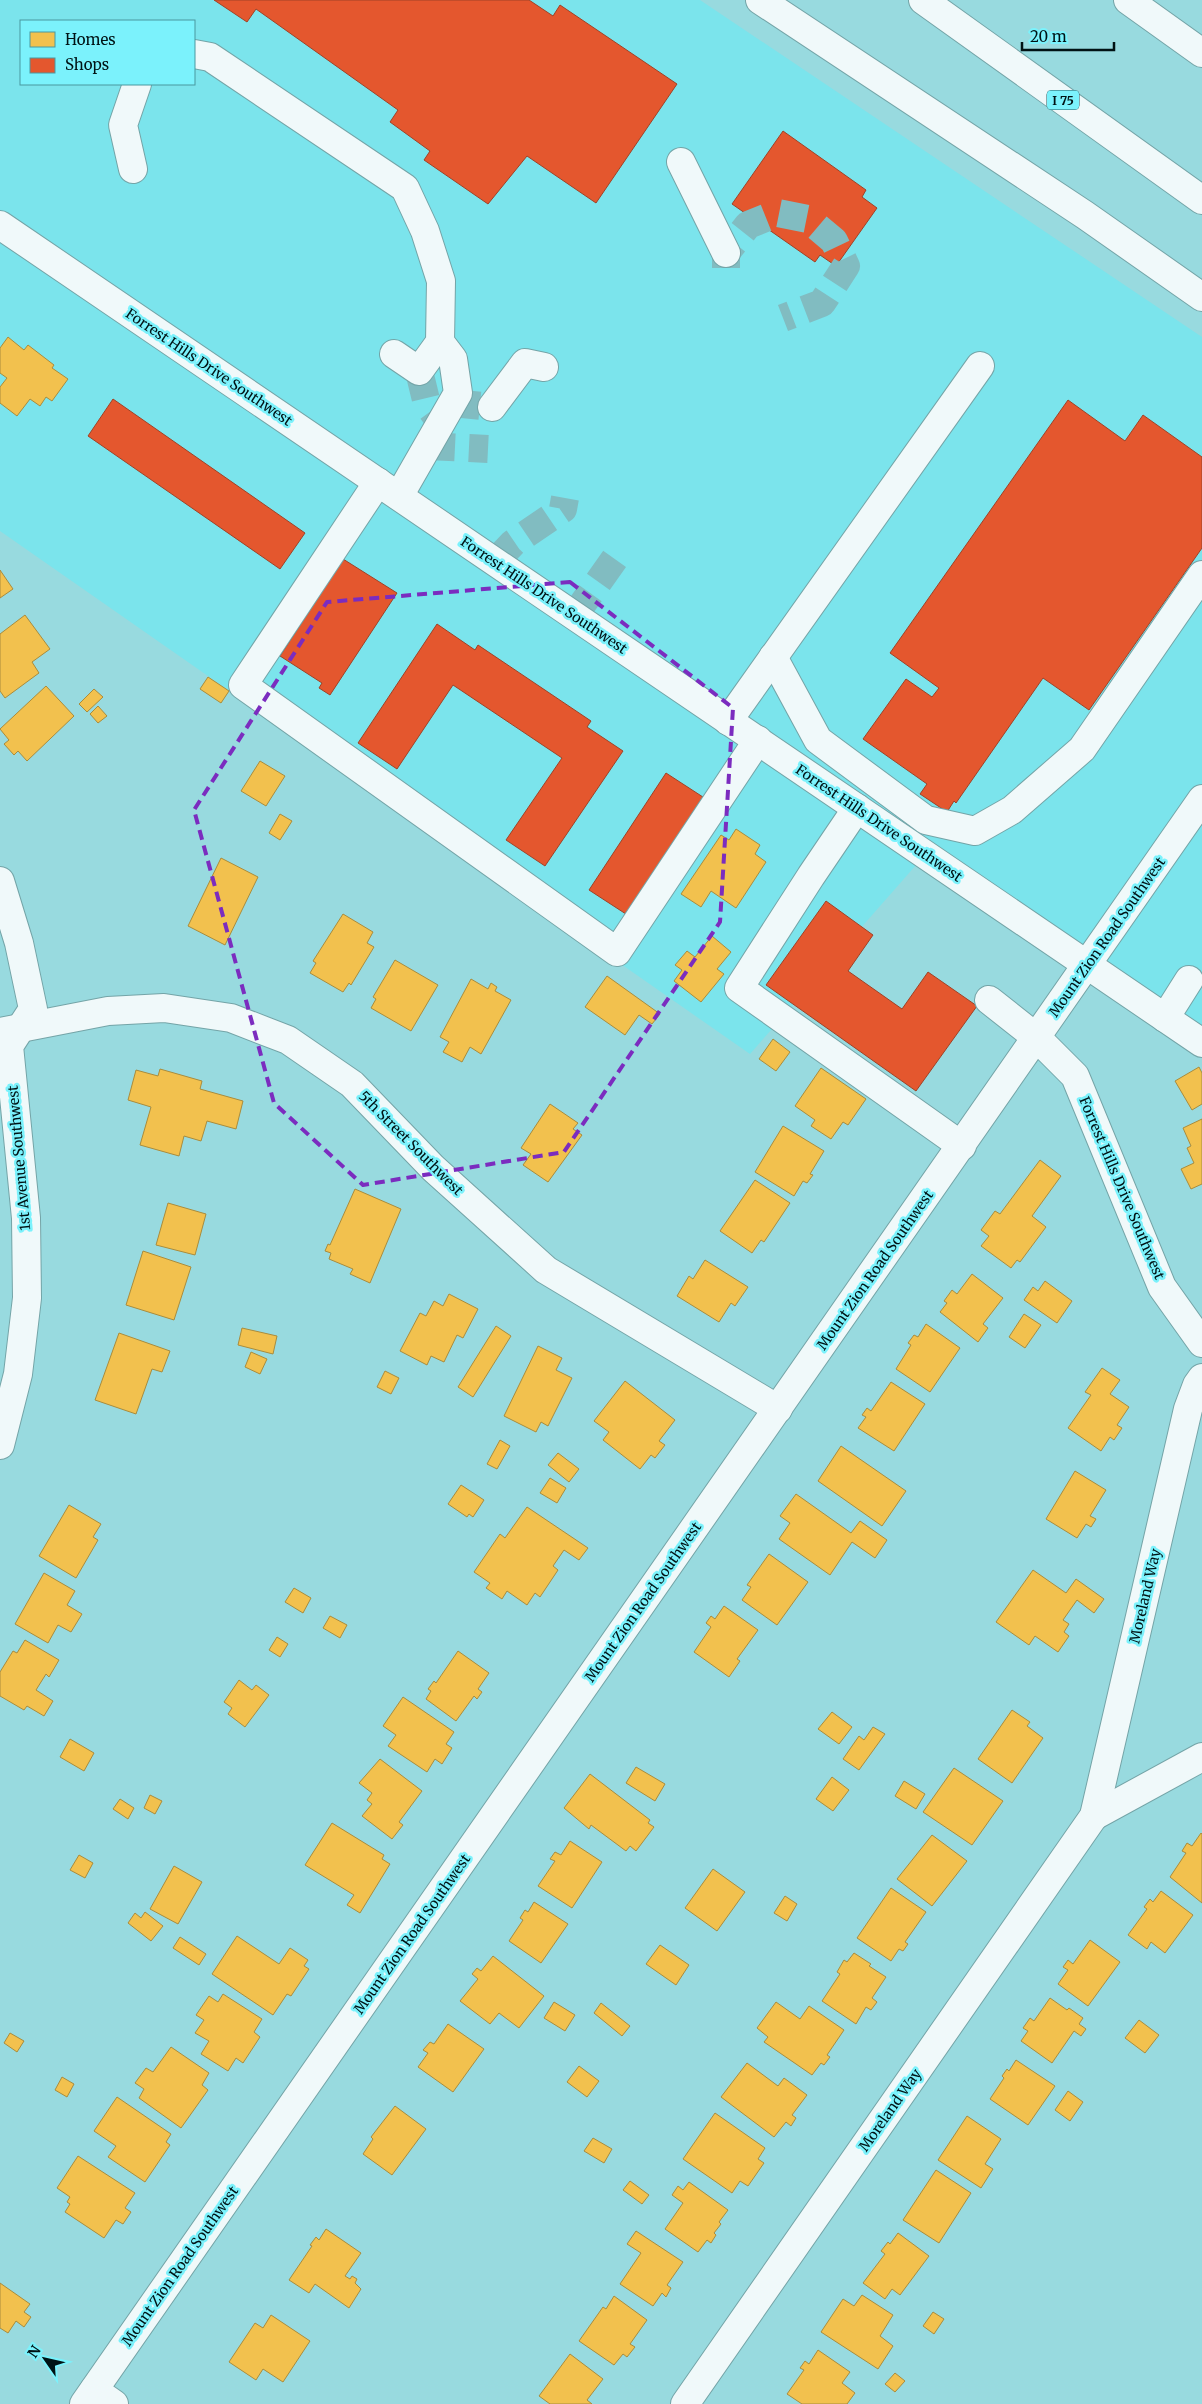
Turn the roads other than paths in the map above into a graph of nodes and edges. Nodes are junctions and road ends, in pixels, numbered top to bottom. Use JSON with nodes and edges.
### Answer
{"nodes":[{"id":1,"x":760,"y":0,"type":"edge"},
{"id":2,"x":923,"y":0,"type":"edge"},
{"id":3,"x":1128,"y":0,"type":"edge"},
{"id":4,"x":1202,"y":52,"type":"edge"},
{"id":5,"x":195,"y":54,"type":"edge"},
{"id":6,"x":137,"y":85,"type":"edge"},
{"id":7,"x":681,"y":162,"type":"dead end"},
{"id":8,"x":133,"y":169,"type":"dead end"},
{"id":9,"x":1202,"y":200,"type":"edge"},
{"id":10,"x":0,"y":225,"type":"edge"},
{"id":11,"x":726,"y":253,"type":"dead end"},
{"id":12,"x":1202,"y":297,"type":"edge"},
{"id":13,"x":440,"y":342,"type":"junction"},
{"id":14,"x":394,"y":354,"type":"dead end"},
{"id":15,"x":534,"y":365,"type":"dead end"},
{"id":16,"x":980,"y":366,"type":"dead end"},
{"id":17,"x":492,"y":407,"type":"dead end"},
{"id":18,"x":388,"y":489,"type":"junction"},
{"id":19,"x":1202,"y":575,"type":"edge"},
{"id":20,"x":773,"y":657,"type":"junction"},
{"id":21,"x":728,"y":721,"type":"junction"},
{"id":22,"x":758,"y":740,"type":"junction"},
{"id":23,"x":1202,"y":799,"type":"edge"},
{"id":24,"x":857,"y":808,"type":"junction"},
{"id":25,"x":0,"y":881,"type":"edge"},
{"id":26,"x":1087,"y":965,"type":"junction"},
{"id":27,"x":1189,"y":980,"type":"dead end"},
{"id":28,"x":989,"y":1000,"type":"dead end"},
{"id":29,"x":1165,"y":1018,"type":"junction"},
{"id":30,"x":11,"y":1030,"type":"edge"},
{"id":31,"x":1037,"y":1038,"type":"junction"},
{"id":32,"x":1202,"y":1043,"type":"edge"},
{"id":33,"x":962,"y":1146,"type":"junction"},
{"id":34,"x":1202,"y":1343,"type":"edge"},
{"id":35,"x":1202,"y":1378,"type":"edge"},
{"id":36,"x":778,"y":1409,"type":"junction"},
{"id":37,"x":0,"y":1445,"type":"edge"},
{"id":38,"x":1202,"y":1757,"type":"edge"},
{"id":39,"x":1094,"y":1816,"type":"junction"},
{"id":40,"x":97,"y":2399,"type":"edge"},
{"id":41,"x":685,"y":2404,"type":"edge"}],
"edges":[{"from":1,"to":12,"type":"main road"},
{"from":2,"to":9,"type":"main road","number":"I 75"},
{"from":3,"to":4,"type":"main road"},
{"from":5,"to":13,"type":"main road"},
{"from":6,"to":8,"type":"main road"},
{"from":7,"to":11,"type":"main road"},
{"from":10,"to":18,"type":"main road","name":"Forrest Hills Drive Southwest"},
{"from":13,"to":14,"type":"main road"},
{"from":13,"to":18,"type":"main road"},
{"from":15,"to":17,"type":"main road"},
{"from":16,"to":20,"type":"main road"},
{"from":18,"to":21,"type":"main road","name":"Forrest Hills Drive Southwest"},
{"from":18,"to":22,"type":"main road"},
{"from":19,"to":20,"type":"main road"},
{"from":20,"to":21,"type":"main road"},
{"from":21,"to":22,"type":"main road","name":"Forrest Hills Drive Southwest"},
{"from":22,"to":24,"type":"main road","name":"Forrest Hills Drive Southwest"},
{"from":23,"to":26,"type":"main road","name":"Mount Zion Road Southwest"},
{"from":24,"to":26,"type":"main road","name":"Forrest Hills Drive Southwest"},
{"from":24,"to":33,"type":"main road"},
{"from":25,"to":30,"type":"main road","name":"1st Avenue Southwest"},
{"from":26,"to":29,"type":"main road","name":"Forrest Hills Drive Southwest"},
{"from":26,"to":31,"type":"main road","name":"Mount Zion Road Southwest"},
{"from":27,"to":29,"type":"main road"},
{"from":28,"to":31,"type":"main road","name":"Forrest Hills Drive Southwest"},
{"from":29,"to":32,"type":"main road","name":"Forrest Hills Drive Southwest"},
{"from":30,"to":36,"type":"main road","name":"5th Street Southwest"},
{"from":30,"to":37,"type":"main road","name":"1st Avenue Southwest"},
{"from":31,"to":33,"type":"main road","name":"Mount Zion Road Southwest"},
{"from":31,"to":34,"type":"main road","name":"Forrest Hills Drive Southwest"},
{"from":33,"to":36,"type":"main road","name":"Mount Zion Road Southwest"},
{"from":35,"to":39,"type":"main road","name":"Moreland Way"},
{"from":36,"to":40,"type":"main road","name":"Mount Zion Road Southwest"},
{"from":38,"to":39,"type":"main road","name":"Moreland Way"},
{"from":39,"to":41,"type":"main road","name":"Moreland Way"}]}
